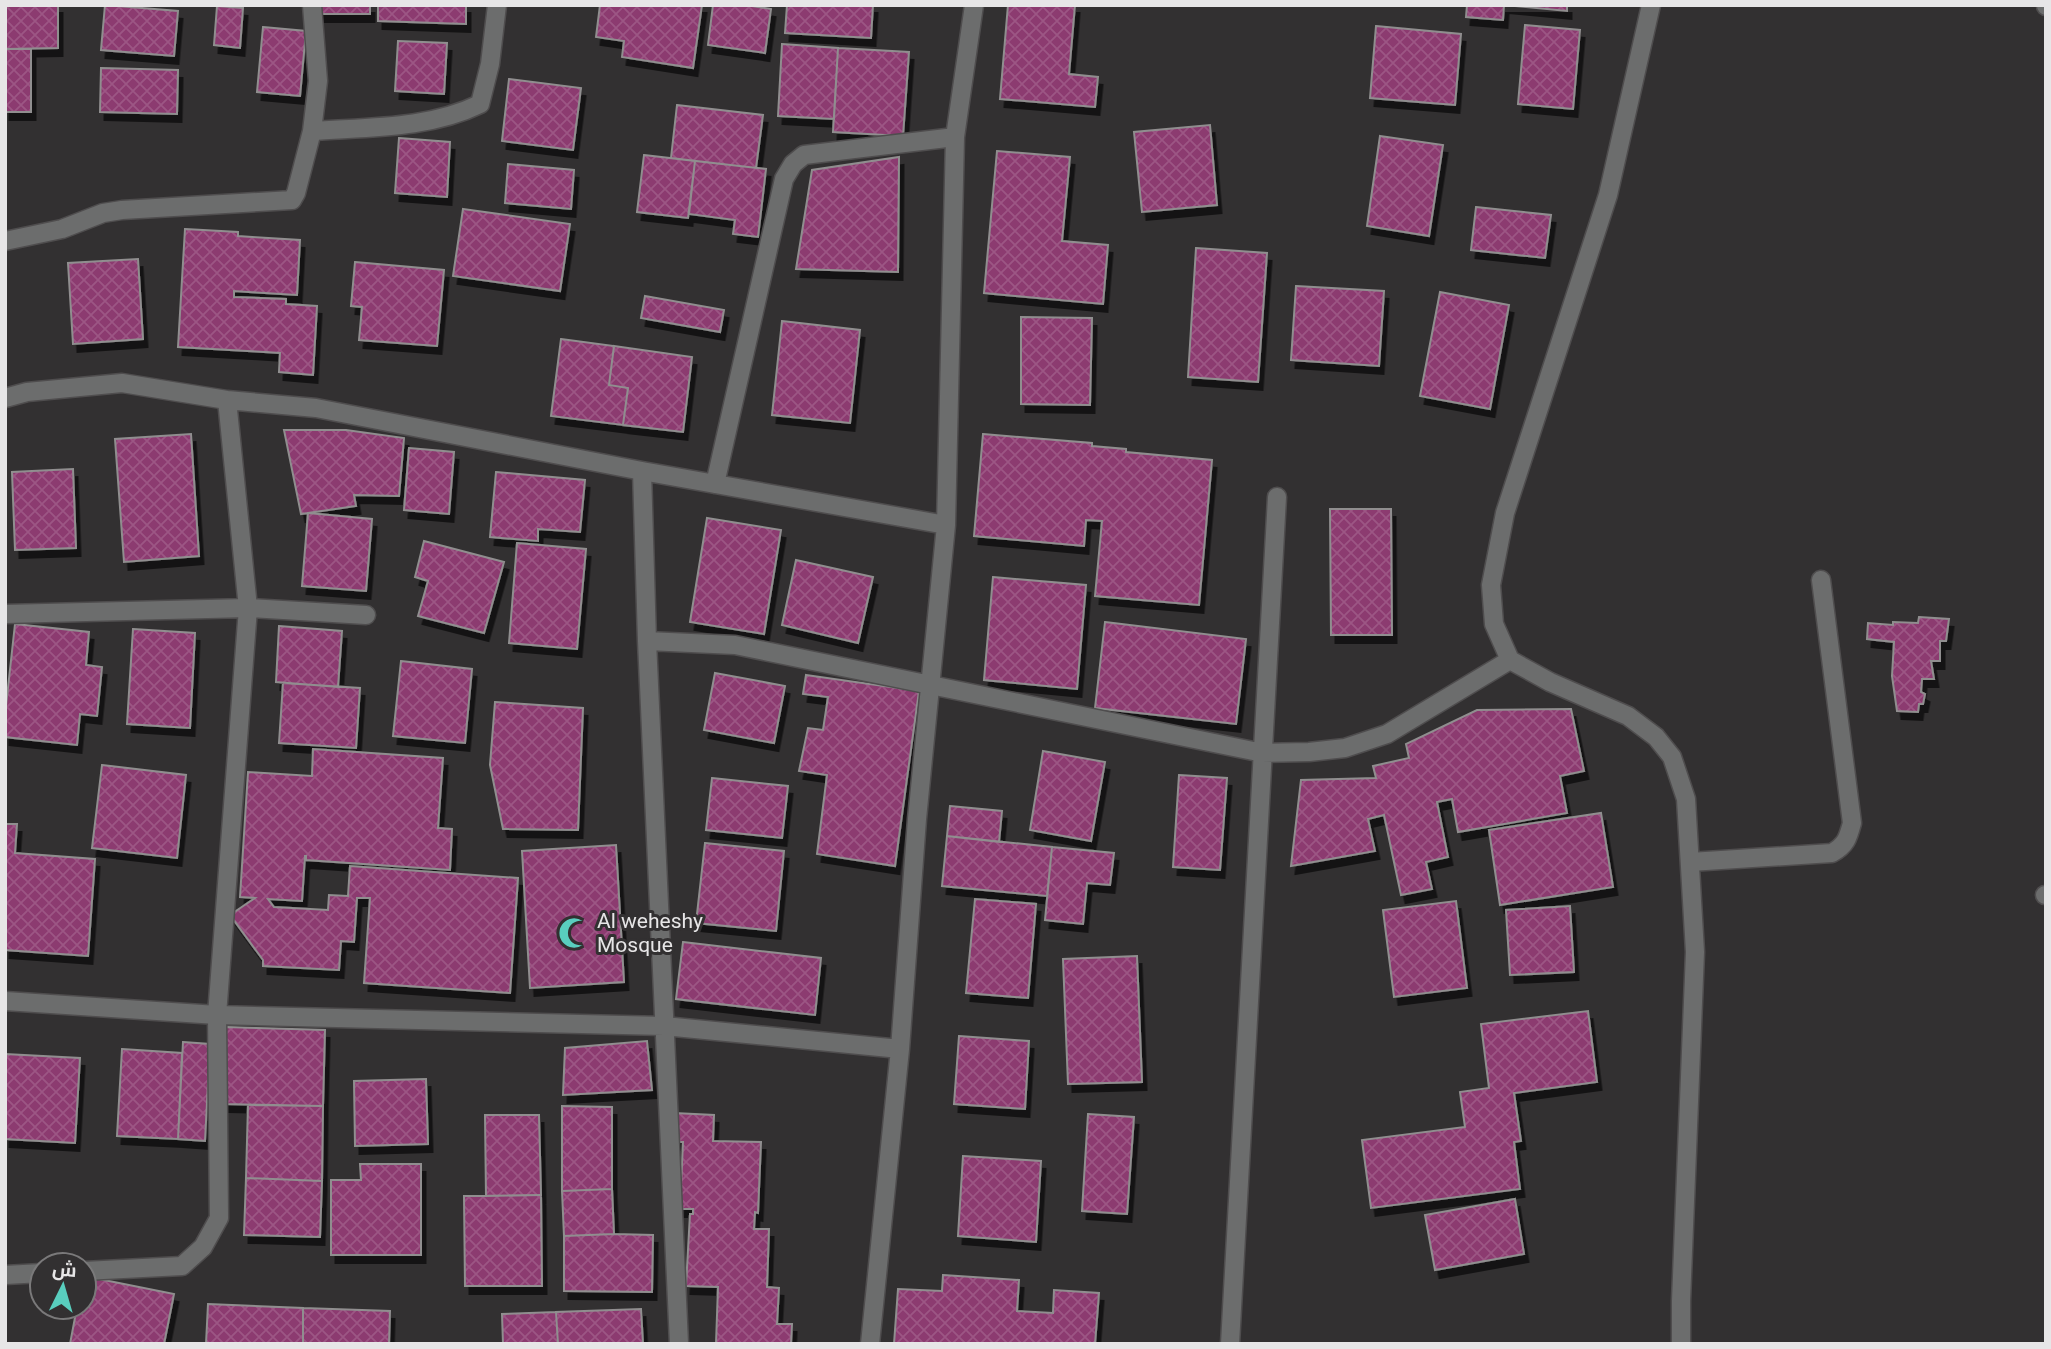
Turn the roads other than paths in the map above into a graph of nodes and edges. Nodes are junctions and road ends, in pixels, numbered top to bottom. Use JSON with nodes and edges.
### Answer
{"nodes":[{"id":1,"x":312,"y":5,"type":"edge"},
{"id":2,"x":497,"y":5,"type":"edge"},
{"id":3,"x":974,"y":5,"type":"edge"},
{"id":4,"x":1651,"y":5,"type":"edge"},
{"id":5,"x":313,"y":131,"type":"junction"},
{"id":6,"x":955,"y":137,"type":"junction"},
{"id":7,"x":5,"y":242,"type":"edge"},
{"id":8,"x":5,"y":398,"type":"edge"},
{"id":9,"x":227,"y":400,"type":"junction"},
{"id":10,"x":642,"y":471,"type":"junction"},
{"id":11,"x":715,"y":484,"type":"junction"},
{"id":12,"x":1277,"y":497,"type":"dead end"},
{"id":13,"x":946,"y":525,"type":"junction"},
{"id":14,"x":1821,"y":580,"type":"dead end"},
{"id":15,"x":248,"y":608,"type":"junction"},
{"id":16,"x":5,"y":614,"type":"edge"},
{"id":17,"x":366,"y":615,"type":"dead end"},
{"id":18,"x":647,"y":641,"type":"junction"},
{"id":19,"x":1510,"y":660,"type":"junction"},
{"id":20,"x":929,"y":686,"type":"junction"},
{"id":21,"x":1263,"y":752,"type":"junction"},
{"id":22,"x":1690,"y":862,"type":"junction"},
{"id":23,"x":5,"y":1001,"type":"edge"},
{"id":24,"x":217,"y":1015,"type":"junction"},
{"id":25,"x":664,"y":1026,"type":"junction"},
{"id":26,"x":900,"y":1049,"type":"junction"},
{"id":27,"x":98,"y":1270,"type":"edge"},
{"id":28,"x":28,"y":1274,"type":"edge"},
{"id":29,"x":5,"y":1275,"type":"edge"},
{"id":30,"x":679,"y":1344,"type":"edge"},
{"id":31,"x":870,"y":1344,"type":"edge"},
{"id":32,"x":1230,"y":1344,"type":"edge"},
{"id":33,"x":1681,"y":1344,"type":"edge"}],
"edges":[{"from":1,"to":5,"type":"street"},
{"from":2,"to":5,"type":"street"},
{"from":3,"to":6,"type":"street"},
{"from":4,"to":19,"type":"street"},
{"from":5,"to":7,"type":"street"},
{"from":6,"to":11,"type":"street"},
{"from":6,"to":13,"type":"street"},
{"from":8,"to":9,"type":"street"},
{"from":9,"to":10,"type":"street"},
{"from":9,"to":15,"type":"street"},
{"from":10,"to":11,"type":"street"},
{"from":10,"to":18,"type":"street"},
{"from":11,"to":13,"type":"street"},
{"from":12,"to":21,"type":"street"},
{"from":13,"to":20,"type":"street"},
{"from":14,"to":22,"type":"street"},
{"from":15,"to":16,"type":"street"},
{"from":15,"to":17,"type":"street"},
{"from":15,"to":24,"type":"street"},
{"from":18,"to":20,"type":"street"},
{"from":18,"to":25,"type":"street"},
{"from":19,"to":21,"type":"street"},
{"from":19,"to":22,"type":"street"},
{"from":20,"to":21,"type":"street"},
{"from":20,"to":26,"type":"street"},
{"from":21,"to":32,"type":"street"},
{"from":22,"to":33,"type":"street"},
{"from":23,"to":24,"type":"street"},
{"from":24,"to":25,"type":"street"},
{"from":24,"to":27,"type":"street"},
{"from":25,"to":26,"type":"street"},
{"from":25,"to":30,"type":"street"},
{"from":26,"to":31,"type":"street"},
{"from":28,"to":29,"type":"street"}]}
